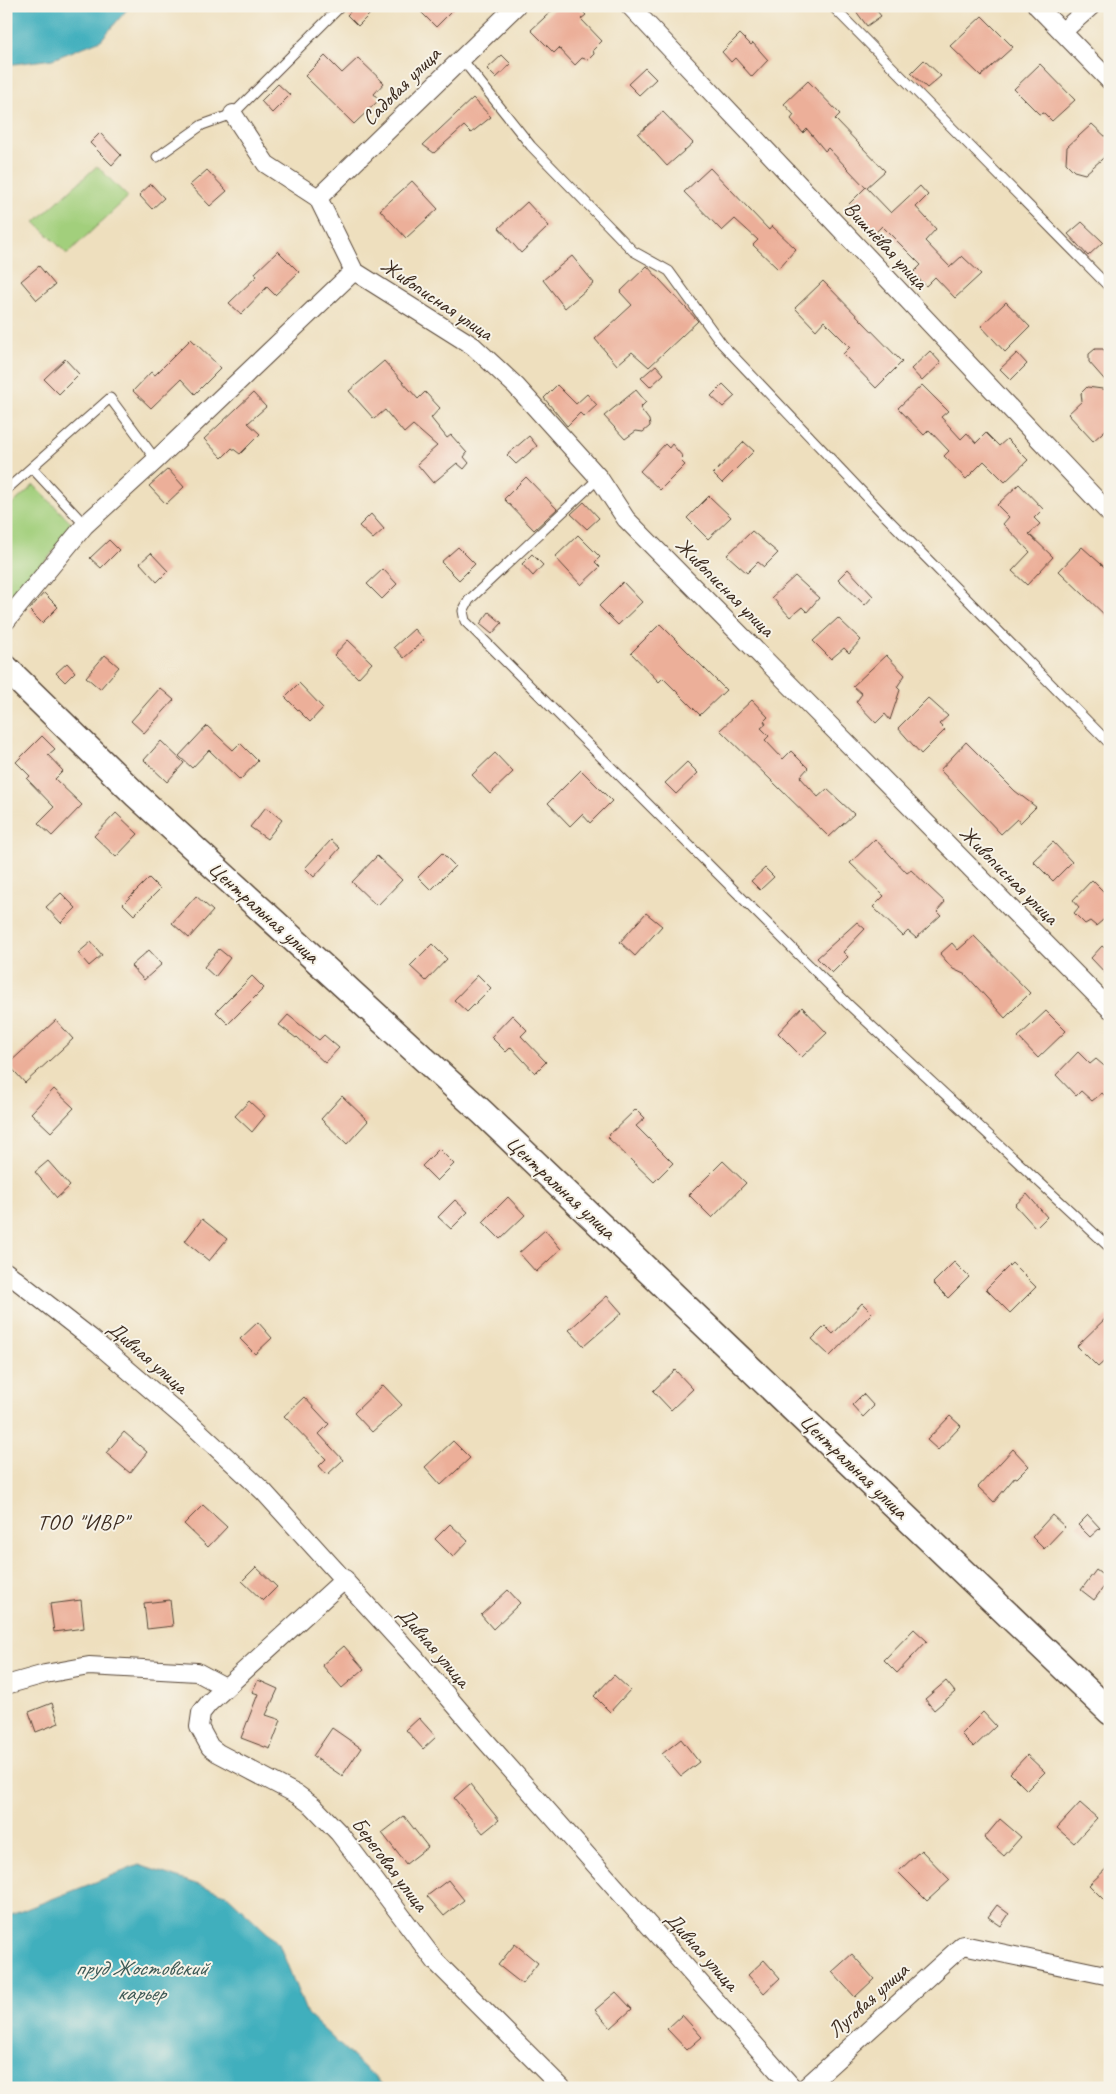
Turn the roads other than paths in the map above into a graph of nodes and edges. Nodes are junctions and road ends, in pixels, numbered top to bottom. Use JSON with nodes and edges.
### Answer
{"nodes":[{"id":1,"x":341,"y":6,"type":"edge"},
{"id":2,"x":516,"y":6,"type":"edge"},
{"id":3,"x":630,"y":6,"type":"edge"},
{"id":4,"x":832,"y":6,"type":"edge"},
{"id":5,"x":1037,"y":6,"type":"edge"},
{"id":6,"x":1091,"y":6,"type":"edge"},
{"id":7,"x":1062,"y":32,"type":"junction"},
{"id":8,"x":461,"y":58,"type":"junction"},
{"id":9,"x":1110,"y":81,"type":"edge"},
{"id":10,"x":233,"y":114,"type":"junction"},
{"id":11,"x":157,"y":157,"type":"dead end"},
{"id":12,"x":318,"y":198,"type":"junction"},
{"id":13,"x":354,"y":271,"type":"junction"},
{"id":14,"x":1110,"y":288,"type":"edge"},
{"id":15,"x":156,"y":460,"type":"junction"},
{"id":16,"x":32,"y":468,"type":"junction"},
{"id":17,"x":598,"y":478,"type":"junction"},
{"id":18,"x":6,"y":490,"type":"edge"},
{"id":19,"x":1110,"y":514,"type":"edge"},
{"id":20,"x":85,"y":525,"type":"junction"},
{"id":21,"x":6,"y":621,"type":"edge"},
{"id":22,"x":6,"y":668,"type":"edge"},
{"id":23,"x":1110,"y":744,"type":"edge"},
{"id":24,"x":1110,"y":1009,"type":"edge"},
{"id":25,"x":1110,"y":1248,"type":"edge"},
{"id":26,"x":6,"y":1272,"type":"edge"},
{"id":27,"x":345,"y":1579,"type":"junction"},
{"id":28,"x":6,"y":1684,"type":"edge"},
{"id":29,"x":225,"y":1687,"type":"junction"},
{"id":30,"x":1110,"y":1712,"type":"edge"},
{"id":31,"x":1110,"y":1976,"type":"edge"},
{"id":32,"x":562,"y":2088,"type":"edge"},
{"id":33,"x":793,"y":2088,"type":"edge"},
{"id":34,"x":804,"y":2088,"type":"edge"}],
"edges":[{"from":1,"to":10,"type":"lane"},
{"from":2,"to":8,"type":"street","name":"Садовая улица"},
{"from":3,"to":19,"type":"street","name":"Вишнёвая улица"},
{"from":4,"to":14,"type":"lane"},
{"from":5,"to":7,"type":"street"},
{"from":6,"to":7,"type":"street"},
{"from":7,"to":9,"type":"street"},
{"from":8,"to":12,"type":"street","name":"Садовая улица"},
{"from":8,"to":23,"type":"lane"},
{"from":10,"to":11,"type":"lane"},
{"from":10,"to":12,"type":"street"},
{"from":12,"to":13,"type":"street","name":"Живописная улица"},
{"from":13,"to":15,"type":"street"},
{"from":13,"to":17,"type":"street","name":"Живописная улица"},
{"from":15,"to":16,"type":"lane"},
{"from":15,"to":20,"type":"street"},
{"from":16,"to":18,"type":"lane"},
{"from":16,"to":20,"type":"lane"},
{"from":17,"to":24,"type":"street","name":"Живописная улица"},
{"from":17,"to":25,"type":"lane"},
{"from":20,"to":21,"type":"street"},
{"from":22,"to":30,"type":"street","name":"Центральная улица"},
{"from":26,"to":27,"type":"street","name":"Дивная улица"},
{"from":27,"to":29,"type":"street","name":"Береговая улица"},
{"from":27,"to":33,"type":"street","name":"Дивная улица"},
{"from":28,"to":29,"type":"street"},
{"from":29,"to":32,"type":"street","name":"Береговая улица"},
{"from":31,"to":34,"type":"street","name":"Луговая улица"}]}
